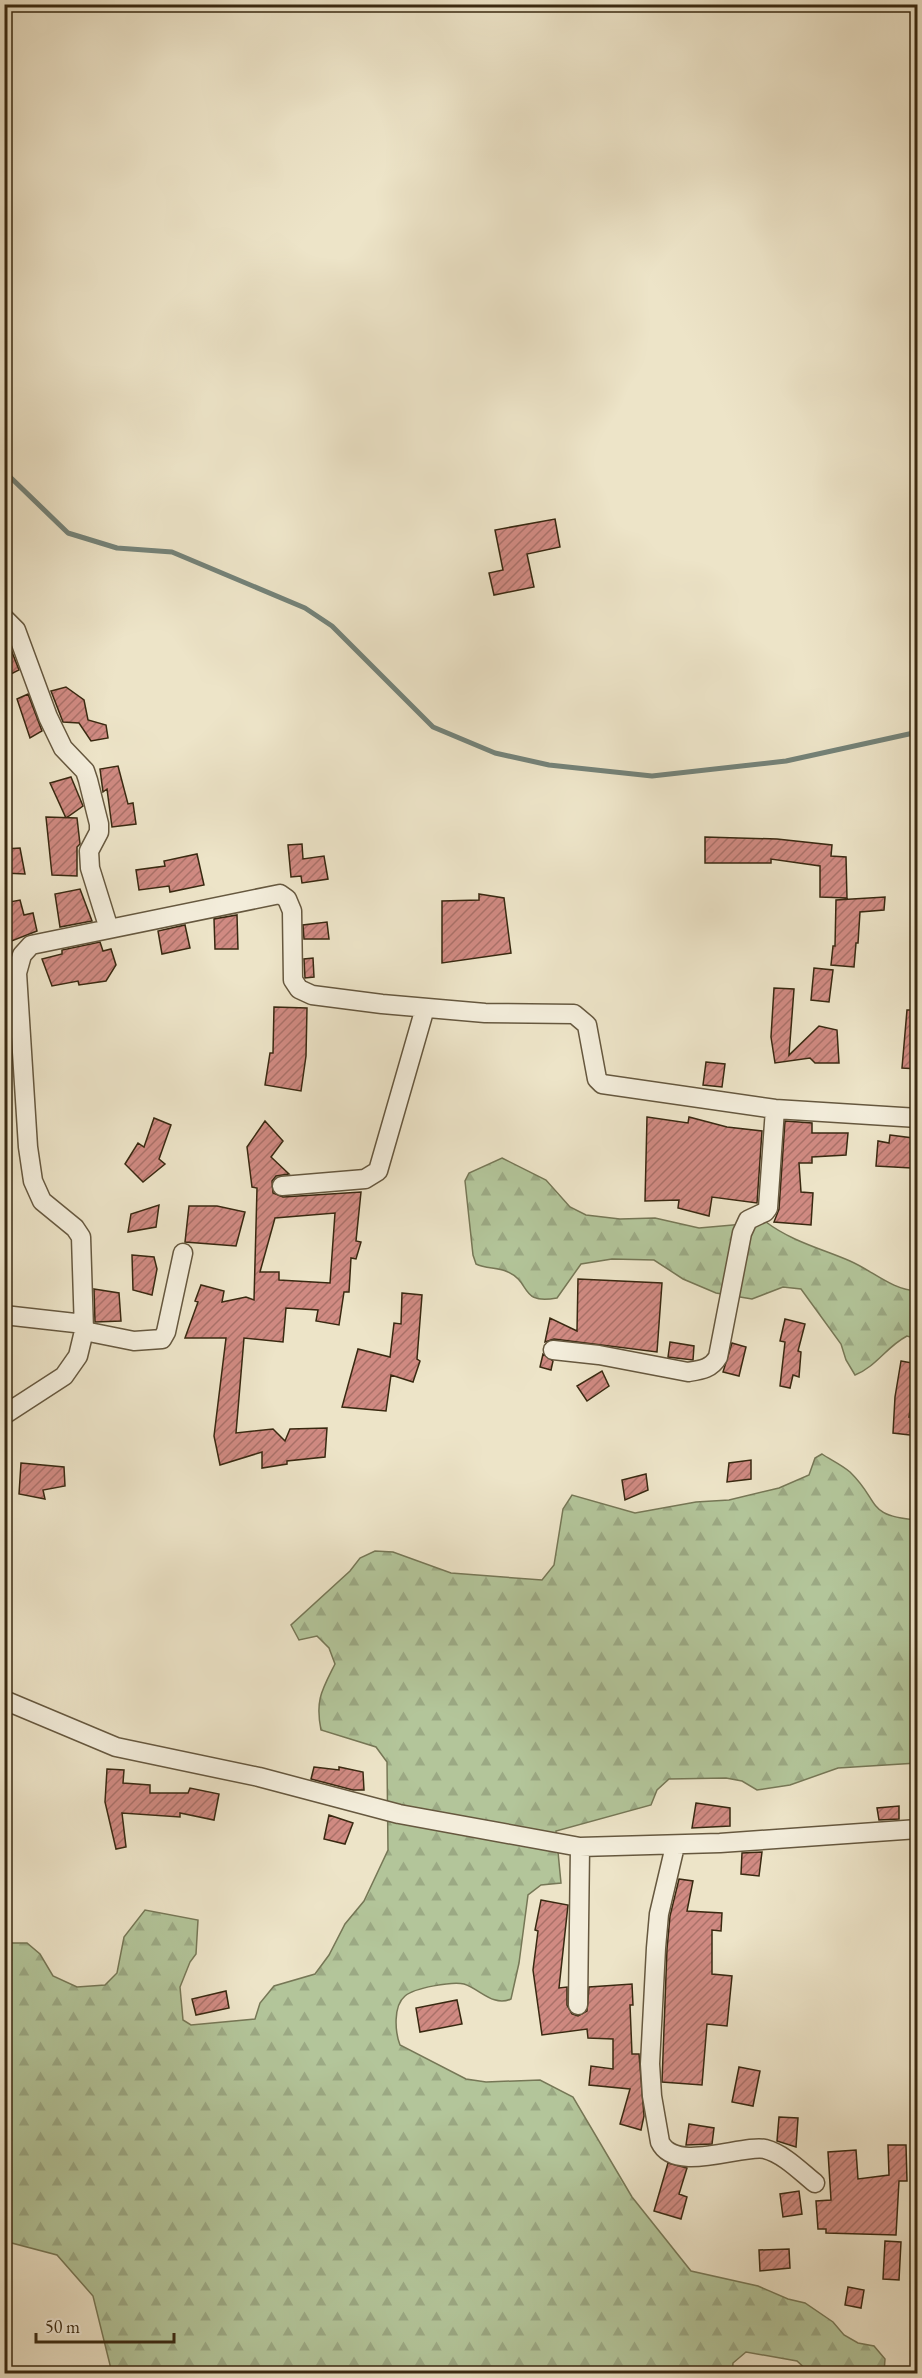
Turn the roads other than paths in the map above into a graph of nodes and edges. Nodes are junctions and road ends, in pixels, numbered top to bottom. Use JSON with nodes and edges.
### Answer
{"nodes":[{"id":1,"x":4,"y":618,"type":"edge"},
{"id":2,"x":109,"y":929,"type":"junction"},
{"id":3,"x":11,"y":974,"type":"edge"},
{"id":4,"x":425,"y":1008,"type":"junction"},
{"id":5,"x":775,"y":1109,"type":"junction"},
{"id":6,"x":918,"y":1118,"type":"edge"},
{"id":7,"x":282,"y":1186,"type":"dead end"},
{"id":8,"x":183,"y":1252,"type":"dead end"},
{"id":9,"x":4,"y":1315,"type":"edge"},
{"id":10,"x":84,"y":1327,"type":"junction"},
{"id":11,"x":553,"y":1350,"type":"dead end"},
{"id":12,"x":4,"y":1415,"type":"edge"},
{"id":13,"x":4,"y":1700,"type":"edge"},
{"id":14,"x":918,"y":1829,"type":"edge"},
{"id":15,"x":675,"y":1846,"type":"junction"},
{"id":16,"x":580,"y":1847,"type":"junction"},
{"id":17,"x":578,"y":2005,"type":"dead end"},
{"id":18,"x":815,"y":2183,"type":"dead end"}],
"edges":[{"from":1,"to":2,"type":"street"},
{"from":2,"to":3,"type":"street"},
{"from":2,"to":4,"type":"street"},
{"from":3,"to":10,"type":"street"},
{"from":4,"to":5,"type":"street"},
{"from":4,"to":7,"type":"street"},
{"from":5,"to":6,"type":"street"},
{"from":5,"to":11,"type":"street"},
{"from":8,"to":10,"type":"street"},
{"from":9,"to":10,"type":"street"},
{"from":10,"to":12,"type":"street"},
{"from":13,"to":16,"type":"street"},
{"from":14,"to":15,"type":"street"},
{"from":15,"to":16,"type":"street"},
{"from":15,"to":18,"type":"street"},
{"from":16,"to":17,"type":"street"}]}
